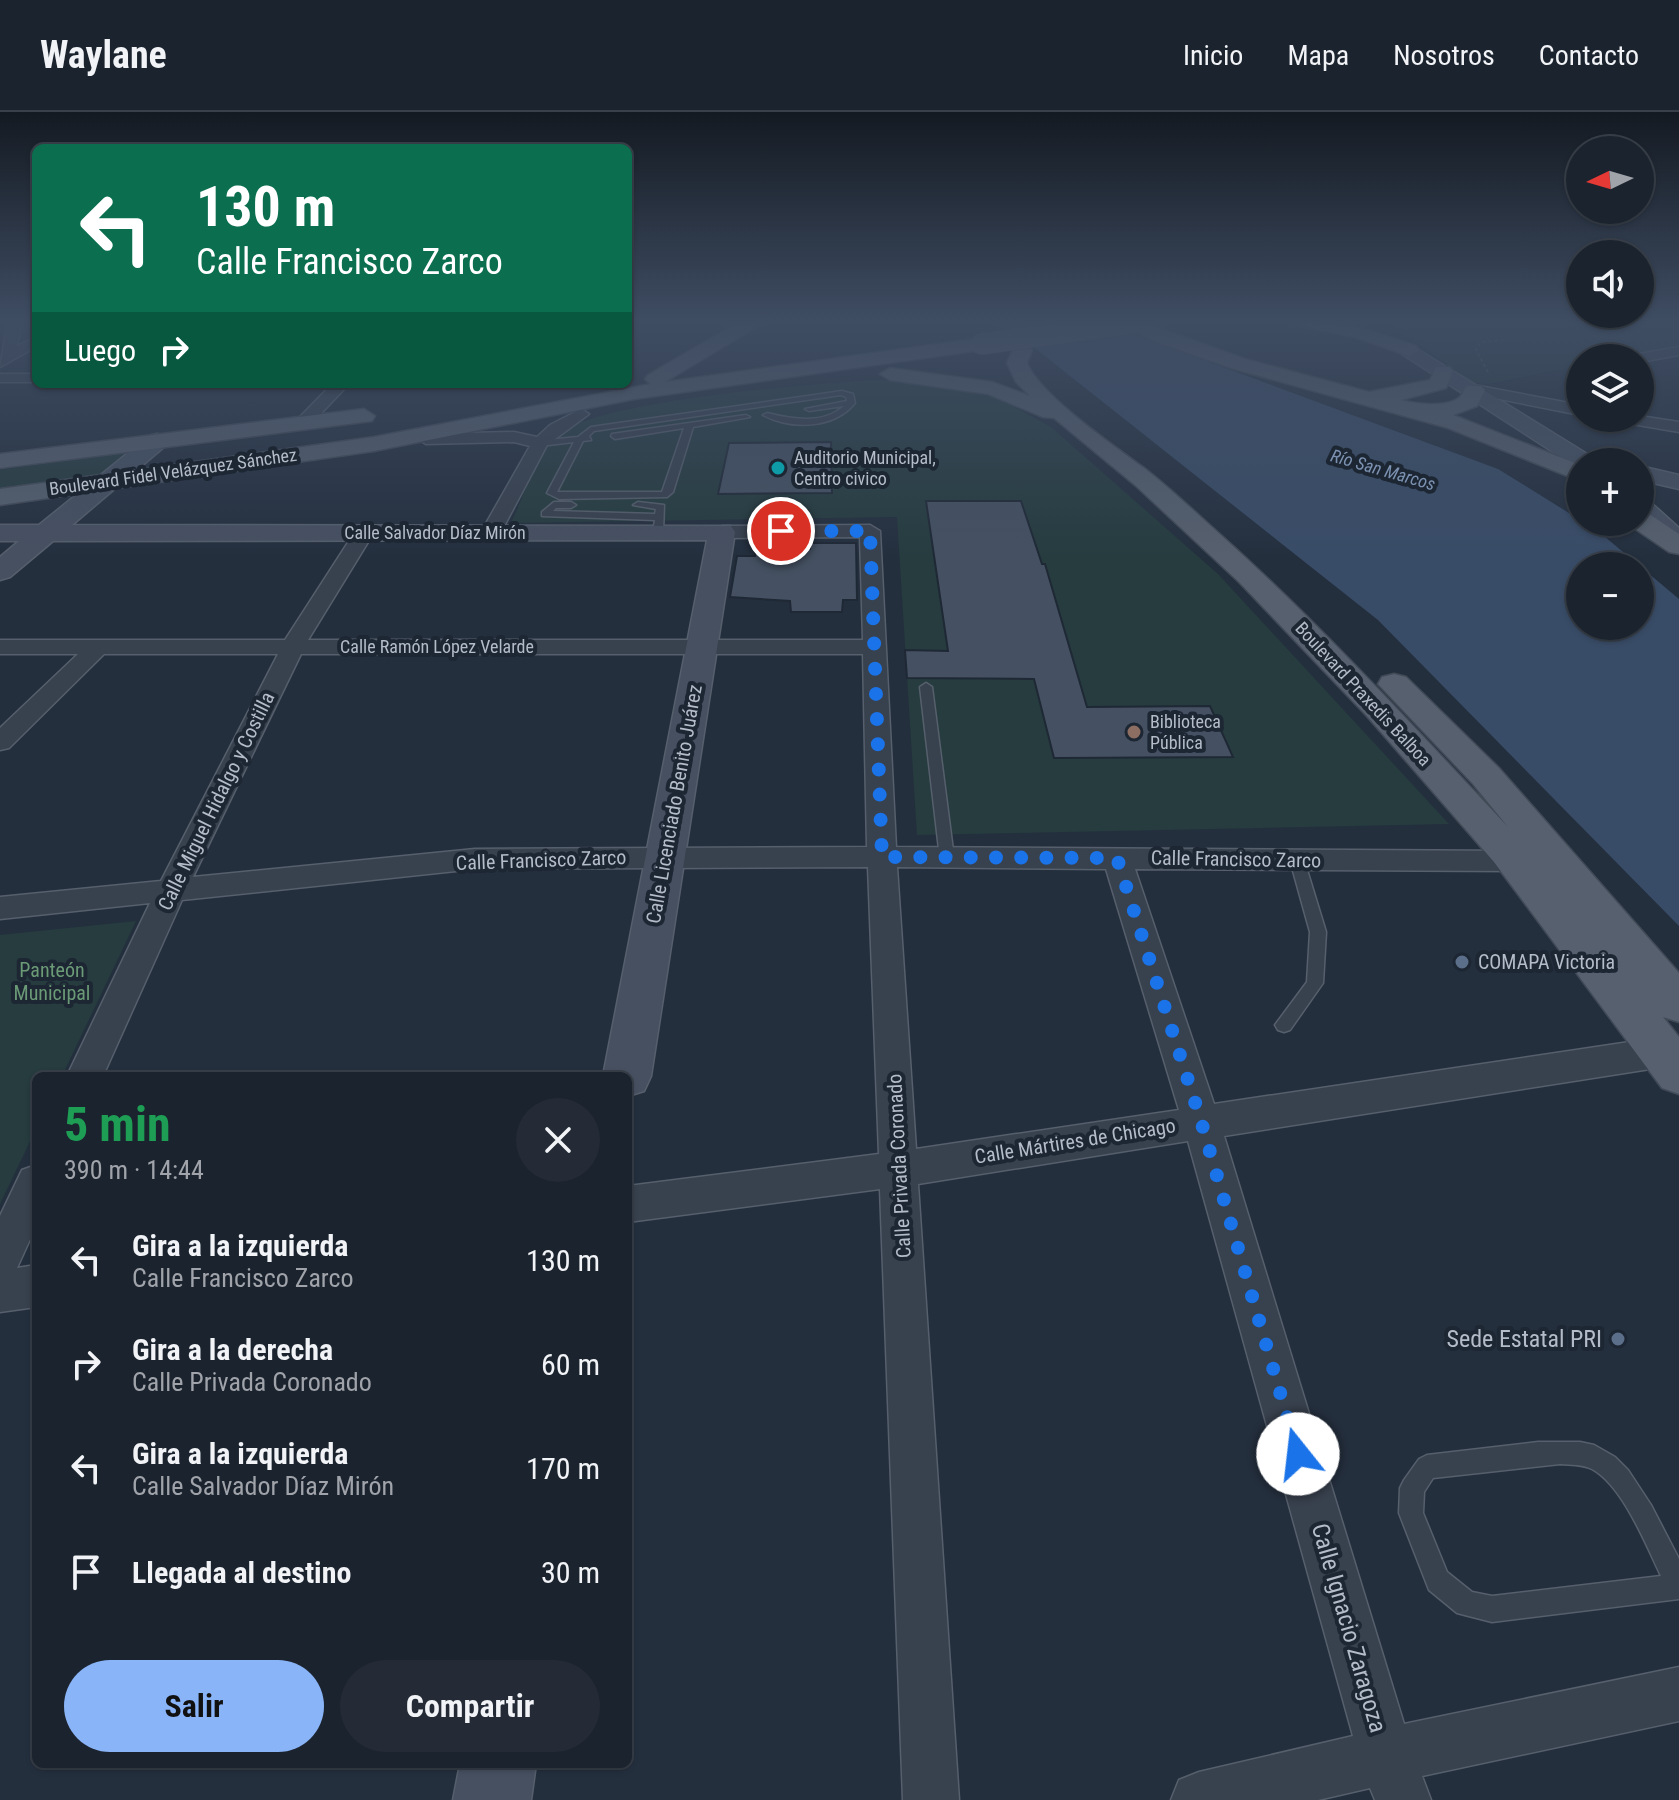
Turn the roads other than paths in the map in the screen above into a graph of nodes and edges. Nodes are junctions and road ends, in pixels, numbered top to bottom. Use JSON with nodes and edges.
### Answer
{"nodes":[{"id":1,"x":326,"y":400,"type":"edge"},
{"id":2,"x":593,"y":400,"type":"edge"},
{"id":3,"x":599,"y":400,"type":"edge"},
{"id":4,"x":602,"y":400,"type":"edge"},
{"id":5,"x":627,"y":400,"type":"edge"},
{"id":6,"x":794,"y":400,"type":"edge"},
{"id":7,"x":851,"y":400,"type":"edge"},
{"id":8,"x":1025,"y":400,"type":"edge"},
{"id":9,"x":1047,"y":400,"type":"edge"},
{"id":10,"x":1068,"y":400,"type":"edge"},
{"id":11,"x":1372,"y":400,"type":"edge"},
{"id":12,"x":1470,"y":400,"type":"edge"},
{"id":13,"x":1489,"y":400,"type":"edge"},
{"id":14,"x":1523,"y":400,"type":"edge"},
{"id":15,"x":460,"y":405,"type":"dead end"},
{"id":16,"x":577,"y":405,"type":"junction"},
{"id":17,"x":1566,"y":407,"type":"edge"},
{"id":18,"x":1402,"y":409,"type":"junction"},
{"id":19,"x":381,"y":414,"type":"dead end"},
{"id":20,"x":405,"y":415,"type":"dead end"},
{"id":21,"x":303,"y":423,"type":"junction"},
{"id":22,"x":1654,"y":423,"type":"edge"},
{"id":23,"x":689,"y":427,"type":"junction"},
{"id":24,"x":1679,"y":427,"type":"edge"},
{"id":25,"x":1079,"y":429,"type":"junction"},
{"id":26,"x":215,"y":434,"type":"junction"},
{"id":27,"x":397,"y":439,"type":"junction"},
{"id":28,"x":426,"y":439,"type":"junction"},
{"id":29,"x":580,"y":439,"type":"junction"},
{"id":30,"x":157,"y":441,"type":"junction"},
{"id":31,"x":540,"y":443,"type":"junction"},
{"id":32,"x":1562,"y":447,"type":"junction"},
{"id":33,"x":1566,"y":449,"type":"edge"},
{"id":34,"x":1566,"y":450,"type":"edge"},
{"id":35,"x":0,"y":461,"type":"edge"},
{"id":36,"x":211,"y":467,"type":"junction"},
{"id":37,"x":1566,"y":467,"type":"edge"},
{"id":38,"x":1654,"y":476,"type":"edge"},
{"id":39,"x":1566,"y":478,"type":"edge"},
{"id":40,"x":111,"y":481,"type":"junction"},
{"id":41,"x":1679,"y":482,"type":"edge"},
{"id":42,"x":0,"y":497,"type":"edge"},
{"id":43,"x":1654,"y":514,"type":"edge"},
{"id":44,"x":1654,"y":516,"type":"edge"},
{"id":45,"x":1654,"y":520,"type":"edge"},
{"id":46,"x":1679,"y":524,"type":"edge"},
{"id":47,"x":659,"y":525,"type":"junction"},
{"id":48,"x":870,"y":531,"type":"joint"},
{"id":49,"x":722,"y":532,"type":"junction"},
{"id":50,"x":1679,"y":532,"type":"edge"},
{"id":51,"x":0,"y":533,"type":"edge"},
{"id":52,"x":46,"y":534,"type":"junction"},
{"id":53,"x":363,"y":534,"type":"junction"},
{"id":54,"x":490,"y":534,"type":"junction"},
{"id":55,"x":1679,"y":544,"type":"edge"},
{"id":56,"x":0,"y":571,"type":"edge"},
{"id":57,"x":1332,"y":642,"type":"junction"},
{"id":58,"x":293,"y":646,"type":"junction"},
{"id":59,"x":0,"y":647,"type":"edge"},
{"id":60,"x":874,"y":647,"type":"junction"},
{"id":61,"x":97,"y":648,"type":"junction"},
{"id":62,"x":702,"y":648,"type":"junction"},
{"id":63,"x":926,"y":687,"type":"dead end"},
{"id":64,"x":0,"y":742,"type":"edge"},
{"id":65,"x":664,"y":856,"type":"junction"},
{"id":66,"x":882,"y":857,"type":"junction"},
{"id":67,"x":947,"y":858,"type":"junction"},
{"id":68,"x":1117,"y":858,"type":"junction"},
{"id":69,"x":1297,"y":860,"type":"junction"},
{"id":70,"x":1516,"y":861,"type":"junction"},
{"id":71,"x":171,"y":891,"type":"junction"},
{"id":72,"x":0,"y":908,"type":"edge"},
{"id":73,"x":1679,"y":1004,"type":"edge"},
{"id":74,"x":1284,"y":1025,"type":"dead end"},
{"id":75,"x":1671,"y":1062,"type":"edge"},
{"id":76,"x":87,"y":1072,"type":"edge"},
{"id":77,"x":628,"y":1072,"type":"edge"},
{"id":78,"x":1201,"y":1121,"type":"junction"},
{"id":79,"x":899,"y":1169,"type":"junction"},
{"id":80,"x":32,"y":1192,"type":"edge"},
{"id":81,"x":632,"y":1203,"type":"edge"},
{"id":82,"x":0,"y":1260,"type":"edge"},
{"id":83,"x":32,"y":1287,"type":"edge"},
{"id":84,"x":0,"y":1291,"type":"edge"},
{"id":85,"x":1679,"y":1585,"type":"edge"},
{"id":86,"x":1679,"y":1694,"type":"edge"},
{"id":87,"x":497,"y":1768,"type":"edge"},
{"id":88,"x":1394,"y":1778,"type":"edge"},
{"id":89,"x":492,"y":1800,"type":"edge"},
{"id":90,"x":931,"y":1800,"type":"edge"},
{"id":91,"x":1199,"y":1800,"type":"edge"}],
"edges":[{"from":1,"to":21,"type":"street"},
{"from":2,"to":16,"type":"main road"},
{"from":3,"to":27,"type":"main road","name":"Boulevard Fidel Velázquez Sánchez"},
{"from":4,"to":16,"type":"main road","name":"Boulevard Fidel Velázquez Sánchez"},
{"from":5,"to":16,"type":"main road"},
{"from":6,"to":29,"type":"lane"},
{"from":7,"to":23,"type":"lane"},
{"from":8,"to":25,"type":"main road"},
{"from":9,"to":25,"type":"main road","name":"Boulevard Praxedis Balboa"},
{"from":10,"to":57,"type":"main road","name":"Boulevard Praxedis Balboa"},
{"from":11,"to":18,"type":"main road"},
{"from":12,"to":18,"type":"main road"},
{"from":13,"to":32,"type":"street"},
{"from":14,"to":17,"type":"street"},
{"from":15,"to":16,"type":"main road","name":"Boulevard Fidel Velázquez Sánchez"},
{"from":16,"to":28,"type":"main road"},
{"from":16,"to":31,"type":"street"},
{"from":18,"to":37,"type":"main road"},
{"from":18,"to":39,"type":"main road"},
{"from":19,"to":21,"type":"main road","name":"Boulevard Fidel Velázquez Sánchez"},
{"from":20,"to":27,"type":"main road"},
{"from":21,"to":26,"type":"main road","name":"Boulevard Fidel Velázquez Sánchez"},
{"from":22,"to":24,"type":"street"},
{"from":23,"to":29,"type":"lane"},
{"from":23,"to":29,"type":"lane"},
{"from":25,"to":57,"type":"main road","name":"Boulevard Praxedis Balboa"},
{"from":26,"to":30,"type":"main road","name":"Boulevard Fidel Velázquez Sánchez"},
{"from":26,"to":36,"type":"main road"},
{"from":27,"to":28,"type":"main road"},
{"from":27,"to":36,"type":"main road","name":"Boulevard Fidel Velázquez Sánchez"},
{"from":28,"to":31,"type":"street"},
{"from":29,"to":31,"type":"lane"},
{"from":30,"to":35,"type":"main road","name":"Boulevard Fidel Velázquez Sánchez"},
{"from":30,"to":40,"type":"street"},
{"from":31,"to":54,"type":"street"},
{"from":32,"to":33,"type":"street"},
{"from":32,"to":34,"type":"street"},
{"from":36,"to":40,"type":"main road","name":"Boulevard Fidel Velázquez Sánchez"},
{"from":38,"to":41,"type":"street"},
{"from":40,"to":42,"type":"main road","name":"Boulevard Fidel Velázquez Sánchez"},
{"from":40,"to":52,"type":"street"},
{"from":43,"to":46,"type":"street"},
{"from":44,"to":50,"type":"main road"},
{"from":45,"to":55,"type":"main road"},
{"from":47,"to":47,"type":"lane"},
{"from":47,"to":49,"type":"street","name":"Calle Salvador Díaz Mirón"},
{"from":47,"to":54,"type":"street","name":"Calle Salvador Díaz Mirón"},
{"from":48,"to":49,"type":"street","name":"Calle Salvador Díaz Mirón"},
{"from":48,"to":60,"type":"street","name":"Calle Privada Coronado"},
{"from":49,"to":62,"type":"street","name":"Calle Licenciado Benito Juárez"},
{"from":51,"to":52,"type":"street","name":"Calle Salvador Díaz Mirón"},
{"from":52,"to":53,"type":"street","name":"Calle Salvador Díaz Mirón"},
{"from":52,"to":56,"type":"street"},
{"from":53,"to":54,"type":"street","name":"Calle Salvador Díaz Mirón"},
{"from":53,"to":58,"type":"street","name":"Calle Miguel Hidalgo y Costilla"},
{"from":57,"to":70,"type":"main road","name":"Boulevard Praxedis Balboa"},
{"from":57,"to":73,"type":"main road","name":"Boulevard Praxedis Balboa"},
{"from":58,"to":61,"type":"street","name":"Calle Ramón López Velarde"},
{"from":58,"to":62,"type":"street","name":"Calle Ramón López Velarde"},
{"from":58,"to":71,"type":"street","name":"Calle Miguel Hidalgo y Costilla"},
{"from":59,"to":61,"type":"street","name":"Calle Ramón López Velarde"},
{"from":60,"to":62,"type":"street","name":"Calle Ramón López Velarde"},
{"from":60,"to":66,"type":"street","name":"Calle Privada Coronado"},
{"from":61,"to":64,"type":"street"},
{"from":62,"to":65,"type":"street","name":"Calle Licenciado Benito Juárez"},
{"from":63,"to":67,"type":"lane"},
{"from":65,"to":66,"type":"street","name":"Calle Francisco Zarco"},
{"from":65,"to":71,"type":"street","name":"Calle Francisco Zarco"},
{"from":65,"to":77,"type":"street","name":"Calle Licenciado Benito Juárez"},
{"from":66,"to":67,"type":"street","name":"Calle Francisco Zarco"},
{"from":66,"to":79,"type":"street","name":"Calle Privada Coronado"},
{"from":67,"to":68,"type":"street","name":"Calle Francisco Zarco"},
{"from":68,"to":69,"type":"street","name":"Calle Francisco Zarco"},
{"from":68,"to":78,"type":"street","name":"Calle Ignacio Zaragoza"},
{"from":69,"to":70,"type":"street","name":"Calle Francisco Zarco"},
{"from":69,"to":74,"type":"lane"},
{"from":70,"to":75,"type":"main road","name":"Boulevard Praxedis Balboa"},
{"from":71,"to":72,"type":"street","name":"Calle Francisco Zarco"},
{"from":71,"to":76,"type":"street","name":"Calle Miguel Hidalgo y Costilla"},
{"from":75,"to":78,"type":"street","name":"Calle Mártires de Chicago"},
{"from":78,"to":79,"type":"street","name":"Calle Mártires de Chicago"},
{"from":78,"to":88,"type":"street","name":"Calle Ignacio Zaragoza"},
{"from":79,"to":81,"type":"street","name":"Calle Mártires de Chicago"},
{"from":79,"to":90,"type":"street","name":"Calle Privada Coronado"},
{"from":80,"to":82,"type":"street"},
{"from":83,"to":84,"type":"street"},
{"from":85,"to":85,"type":"lane"},
{"from":86,"to":88,"type":"street"},
{"from":87,"to":89,"type":"street"},
{"from":88,"to":91,"type":"street"}]}
